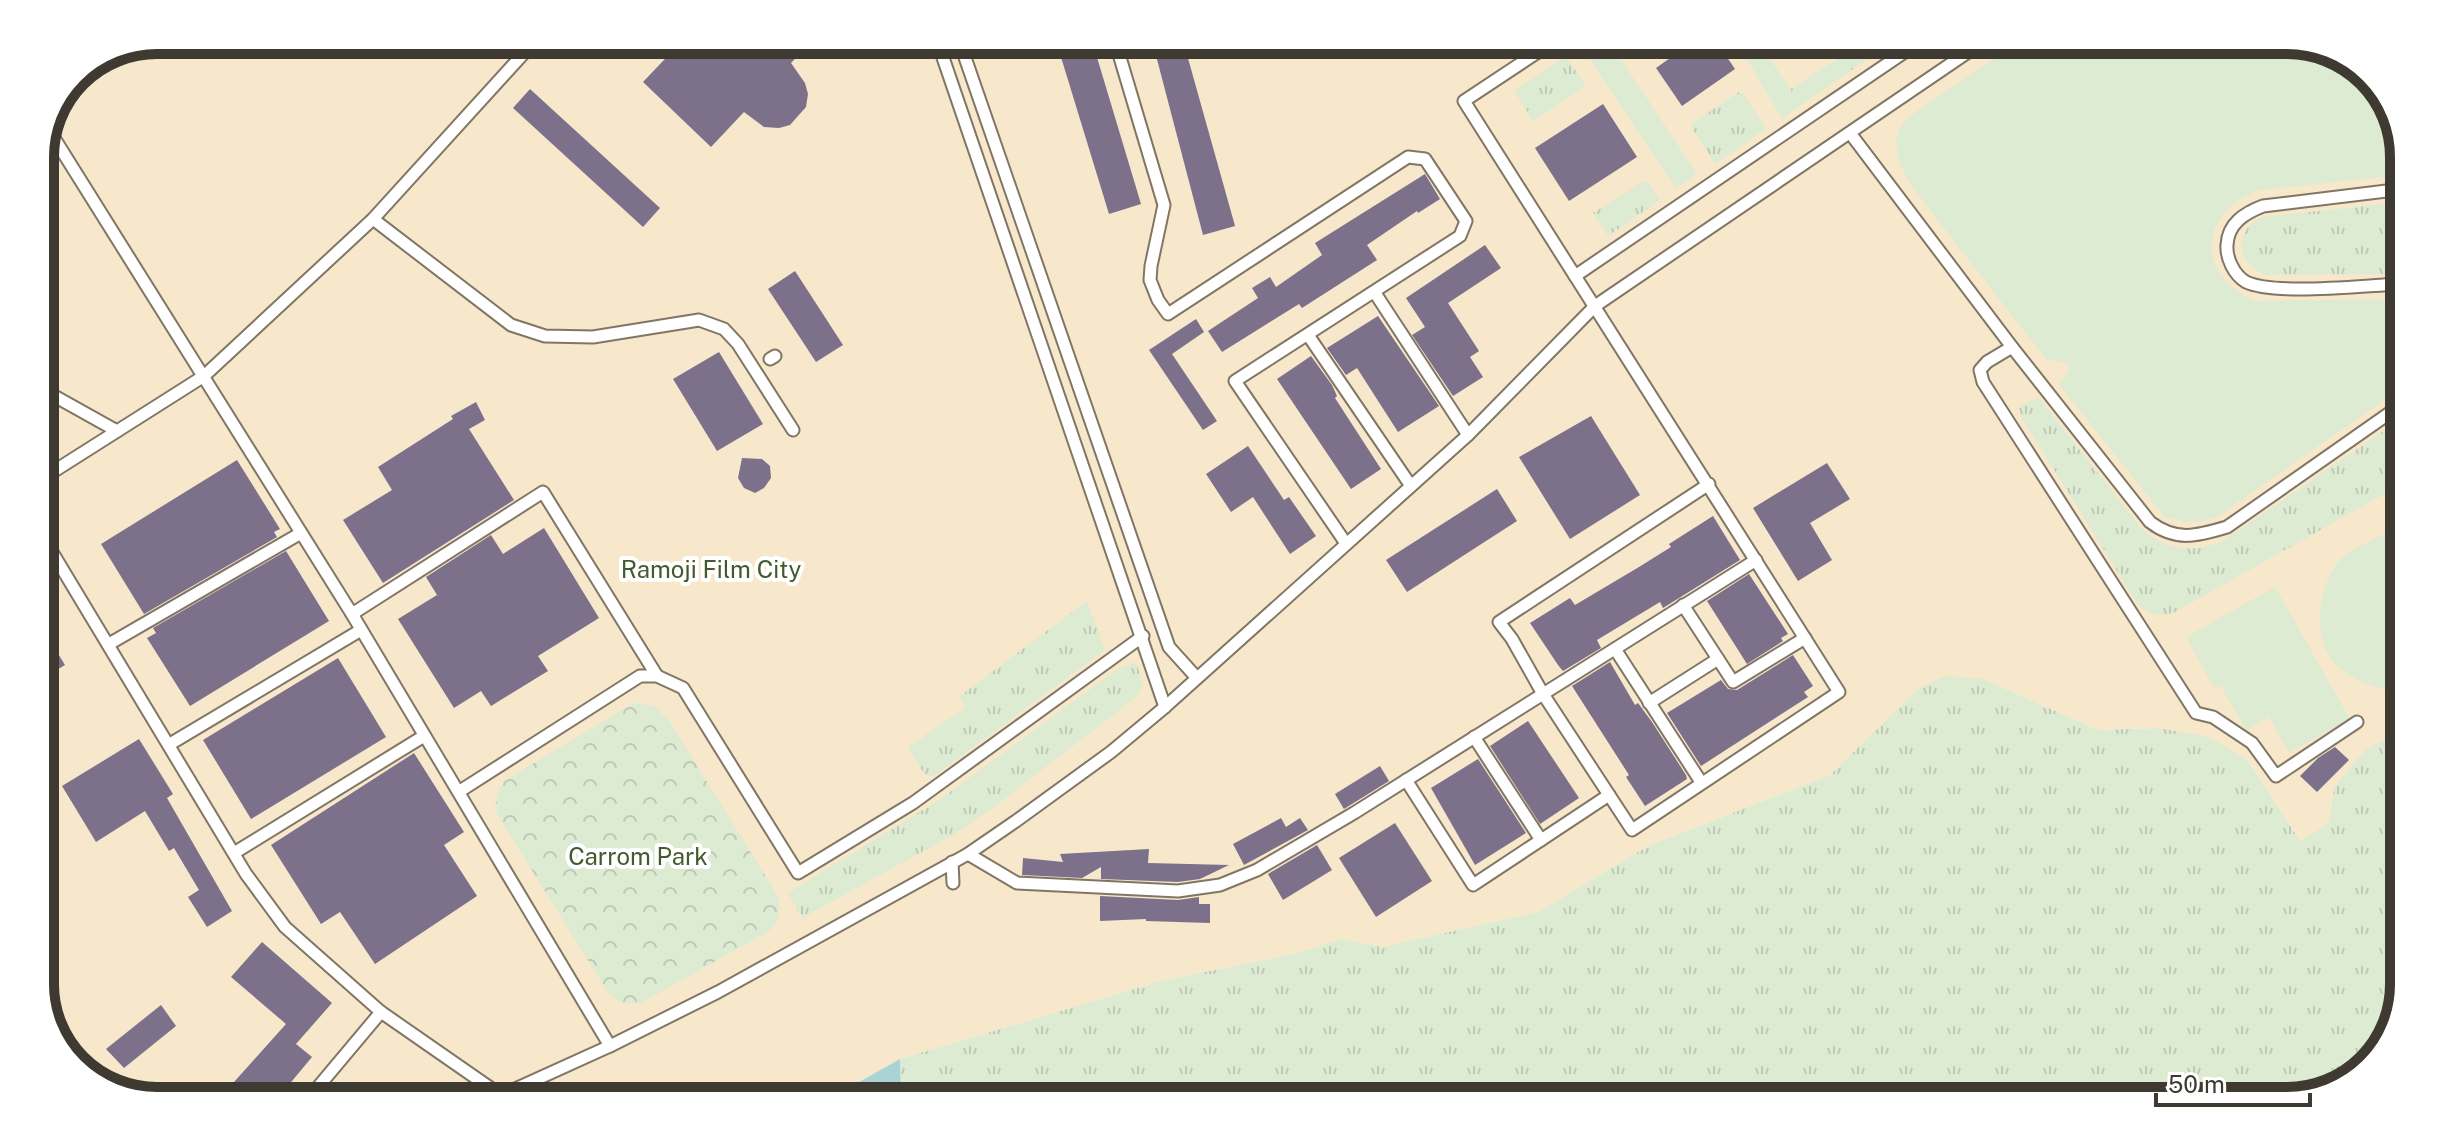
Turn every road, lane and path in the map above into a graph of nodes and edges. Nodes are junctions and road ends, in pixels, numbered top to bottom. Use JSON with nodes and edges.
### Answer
{"nodes":[{"id":1,"x":523,"y":54,"type":"edge"},
{"id":2,"x":942,"y":54,"type":"edge"},
{"id":3,"x":964,"y":54,"type":"edge"},
{"id":4,"x":1119,"y":54,"type":"edge"},
{"id":5,"x":1535,"y":54,"type":"edge"},
{"id":6,"x":1902,"y":54,"type":"edge"},
{"id":7,"x":1965,"y":54,"type":"edge"},
{"id":8,"x":1850,"y":133,"type":"junction"},
{"id":9,"x":56,"y":141,"type":"edge"},
{"id":10,"x":2390,"y":191,"type":"edge"},
{"id":11,"x":373,"y":219,"type":"junction"},
{"id":12,"x":1575,"y":276,"type":"junction"},
{"id":13,"x":2390,"y":284,"type":"edge"},
{"id":14,"x":1375,"y":293,"type":"junction"},
{"id":15,"x":1595,"y":306,"type":"junction"},
{"id":16,"x":1308,"y":335,"type":"junction"},
{"id":17,"x":2012,"y":347,"type":"junction"},
{"id":18,"x":204,"y":376,"type":"junction"},
{"id":19,"x":54,"y":396,"type":"edge"},
{"id":20,"x":2390,"y":413,"type":"edge"},
{"id":21,"x":793,"y":430,"type":"dead end"},
{"id":22,"x":117,"y":431,"type":"junction"},
{"id":23,"x":1468,"y":435,"type":"junction"},
{"id":24,"x":54,"y":471,"type":"edge"},
{"id":25,"x":1709,"y":484,"type":"junction"},
{"id":26,"x":1411,"y":486,"type":"junction"},
{"id":27,"x":301,"y":533,"type":"junction"},
{"id":28,"x":1345,"y":542,"type":"junction"},
{"id":29,"x":54,"y":555,"type":"edge"},
{"id":30,"x":1756,"y":560,"type":"junction"},
{"id":31,"x":1683,"y":605,"type":"junction"},
{"id":32,"x":352,"y":614,"type":"junction"},
{"id":33,"x":361,"y":630,"type":"junction"},
{"id":34,"x":1143,"y":636,"type":"junction"},
{"id":35,"x":1805,"y":638,"type":"junction"},
{"id":36,"x":109,"y":644,"type":"junction"},
{"id":37,"x":1615,"y":649,"type":"junction"},
{"id":38,"x":1718,"y":659,"type":"junction"},
{"id":39,"x":657,"y":676,"type":"junction"},
{"id":40,"x":1197,"y":678,"type":"junction"},
{"id":41,"x":1543,"y":694,"type":"junction"},
{"id":42,"x":1649,"y":703,"type":"junction"},
{"id":43,"x":1165,"y":707,"type":"junction"},
{"id":44,"x":2357,"y":722,"type":"dead end"},
{"id":45,"x":424,"y":736,"type":"junction"},
{"id":46,"x":1474,"y":737,"type":"junction"},
{"id":47,"x":170,"y":744,"type":"junction"},
{"id":48,"x":1406,"y":780,"type":"junction"},
{"id":49,"x":1701,"y":782,"type":"junction"},
{"id":50,"x":460,"y":791,"type":"junction"},
{"id":51,"x":1609,"y":795,"type":"junction"},
{"id":52,"x":1541,"y":840,"type":"junction"},
{"id":53,"x":234,"y":853,"type":"junction"},
{"id":54,"x":968,"y":854,"type":"junction"},
{"id":55,"x":952,"y":862,"type":"junction"},
{"id":56,"x":953,"y":883,"type":"dead end"},
{"id":57,"x":381,"y":1012,"type":"junction"},
{"id":58,"x":610,"y":1046,"type":"junction"},
{"id":59,"x":318,"y":1087,"type":"edge"},
{"id":60,"x":491,"y":1087,"type":"edge"},
{"id":61,"x":517,"y":1087,"type":"edge"}],
"edges":[{"from":1,"to":11,"type":"lane"},
{"from":2,"to":34,"type":"lane"},
{"from":3,"to":40,"type":"lane"},
{"from":4,"to":14,"type":"lane"},
{"from":5,"to":12,"type":"lane"},
{"from":6,"to":12,"type":"lane"},
{"from":7,"to":8,"type":"lane"},
{"from":8,"to":15,"type":"lane"},
{"from":8,"to":17,"type":"lane"},
{"from":9,"to":18,"type":"lane"},
{"from":10,"to":13,"type":"lane"},
{"from":11,"to":18,"type":"lane"},
{"from":11,"to":21,"type":"lane"},
{"from":12,"to":15,"type":"lane"},
{"from":14,"to":16,"type":"lane"},
{"from":14,"to":23,"type":"lane"},
{"from":15,"to":23,"type":"lane"},
{"from":15,"to":25,"type":"lane"},
{"from":16,"to":26,"type":"lane"},
{"from":16,"to":28,"type":"lane"},
{"from":17,"to":20,"type":"lane"},
{"from":17,"to":44,"type":"lane"},
{"from":18,"to":22,"type":"lane"},
{"from":18,"to":27,"type":"lane"},
{"from":19,"to":22,"type":"lane"},
{"from":22,"to":24,"type":"lane"},
{"from":23,"to":26,"type":"lane"},
{"from":25,"to":30,"type":"lane"},
{"from":25,"to":41,"type":"lane"},
{"from":26,"to":28,"type":"lane"},
{"from":27,"to":32,"type":"lane"},
{"from":27,"to":36,"type":"lane"},
{"from":28,"to":40,"type":"lane"},
{"from":29,"to":36,"type":"lane"},
{"from":30,"to":31,"type":"lane"},
{"from":30,"to":35,"type":"lane"},
{"from":31,"to":37,"type":"lane"},
{"from":31,"to":38,"type":"lane"},
{"from":32,"to":33,"type":"lane"},
{"from":32,"to":39,"type":"lane"},
{"from":33,"to":45,"type":"lane"},
{"from":33,"to":47,"type":"lane"},
{"from":34,"to":39,"type":"lane"},
{"from":34,"to":43,"type":"lane"},
{"from":35,"to":38,"type":"lane"},
{"from":35,"to":49,"type":"lane"},
{"from":36,"to":47,"type":"lane"},
{"from":37,"to":41,"type":"lane"},
{"from":37,"to":42,"type":"lane"},
{"from":38,"to":42,"type":"lane"},
{"from":39,"to":50,"type":"lane"},
{"from":40,"to":43,"type":"lane"},
{"from":41,"to":46,"type":"lane"},
{"from":41,"to":51,"type":"lane"},
{"from":42,"to":49,"type":"lane"},
{"from":43,"to":54,"type":"lane"},
{"from":45,"to":50,"type":"lane"},
{"from":45,"to":53,"type":"lane"},
{"from":46,"to":48,"type":"lane"},
{"from":46,"to":52,"type":"lane"},
{"from":47,"to":53,"type":"lane"},
{"from":48,"to":52,"type":"lane"},
{"from":48,"to":54,"type":"lane"},
{"from":49,"to":51,"type":"lane"},
{"from":50,"to":58,"type":"lane"},
{"from":51,"to":52,"type":"lane"},
{"from":53,"to":57,"type":"lane"},
{"from":54,"to":55,"type":"lane"},
{"from":55,"to":56,"type":"lane"},
{"from":55,"to":58,"type":"lane"},
{"from":57,"to":59,"type":"lane"},
{"from":57,"to":60,"type":"lane"},
{"from":58,"to":61,"type":"lane"}]}
